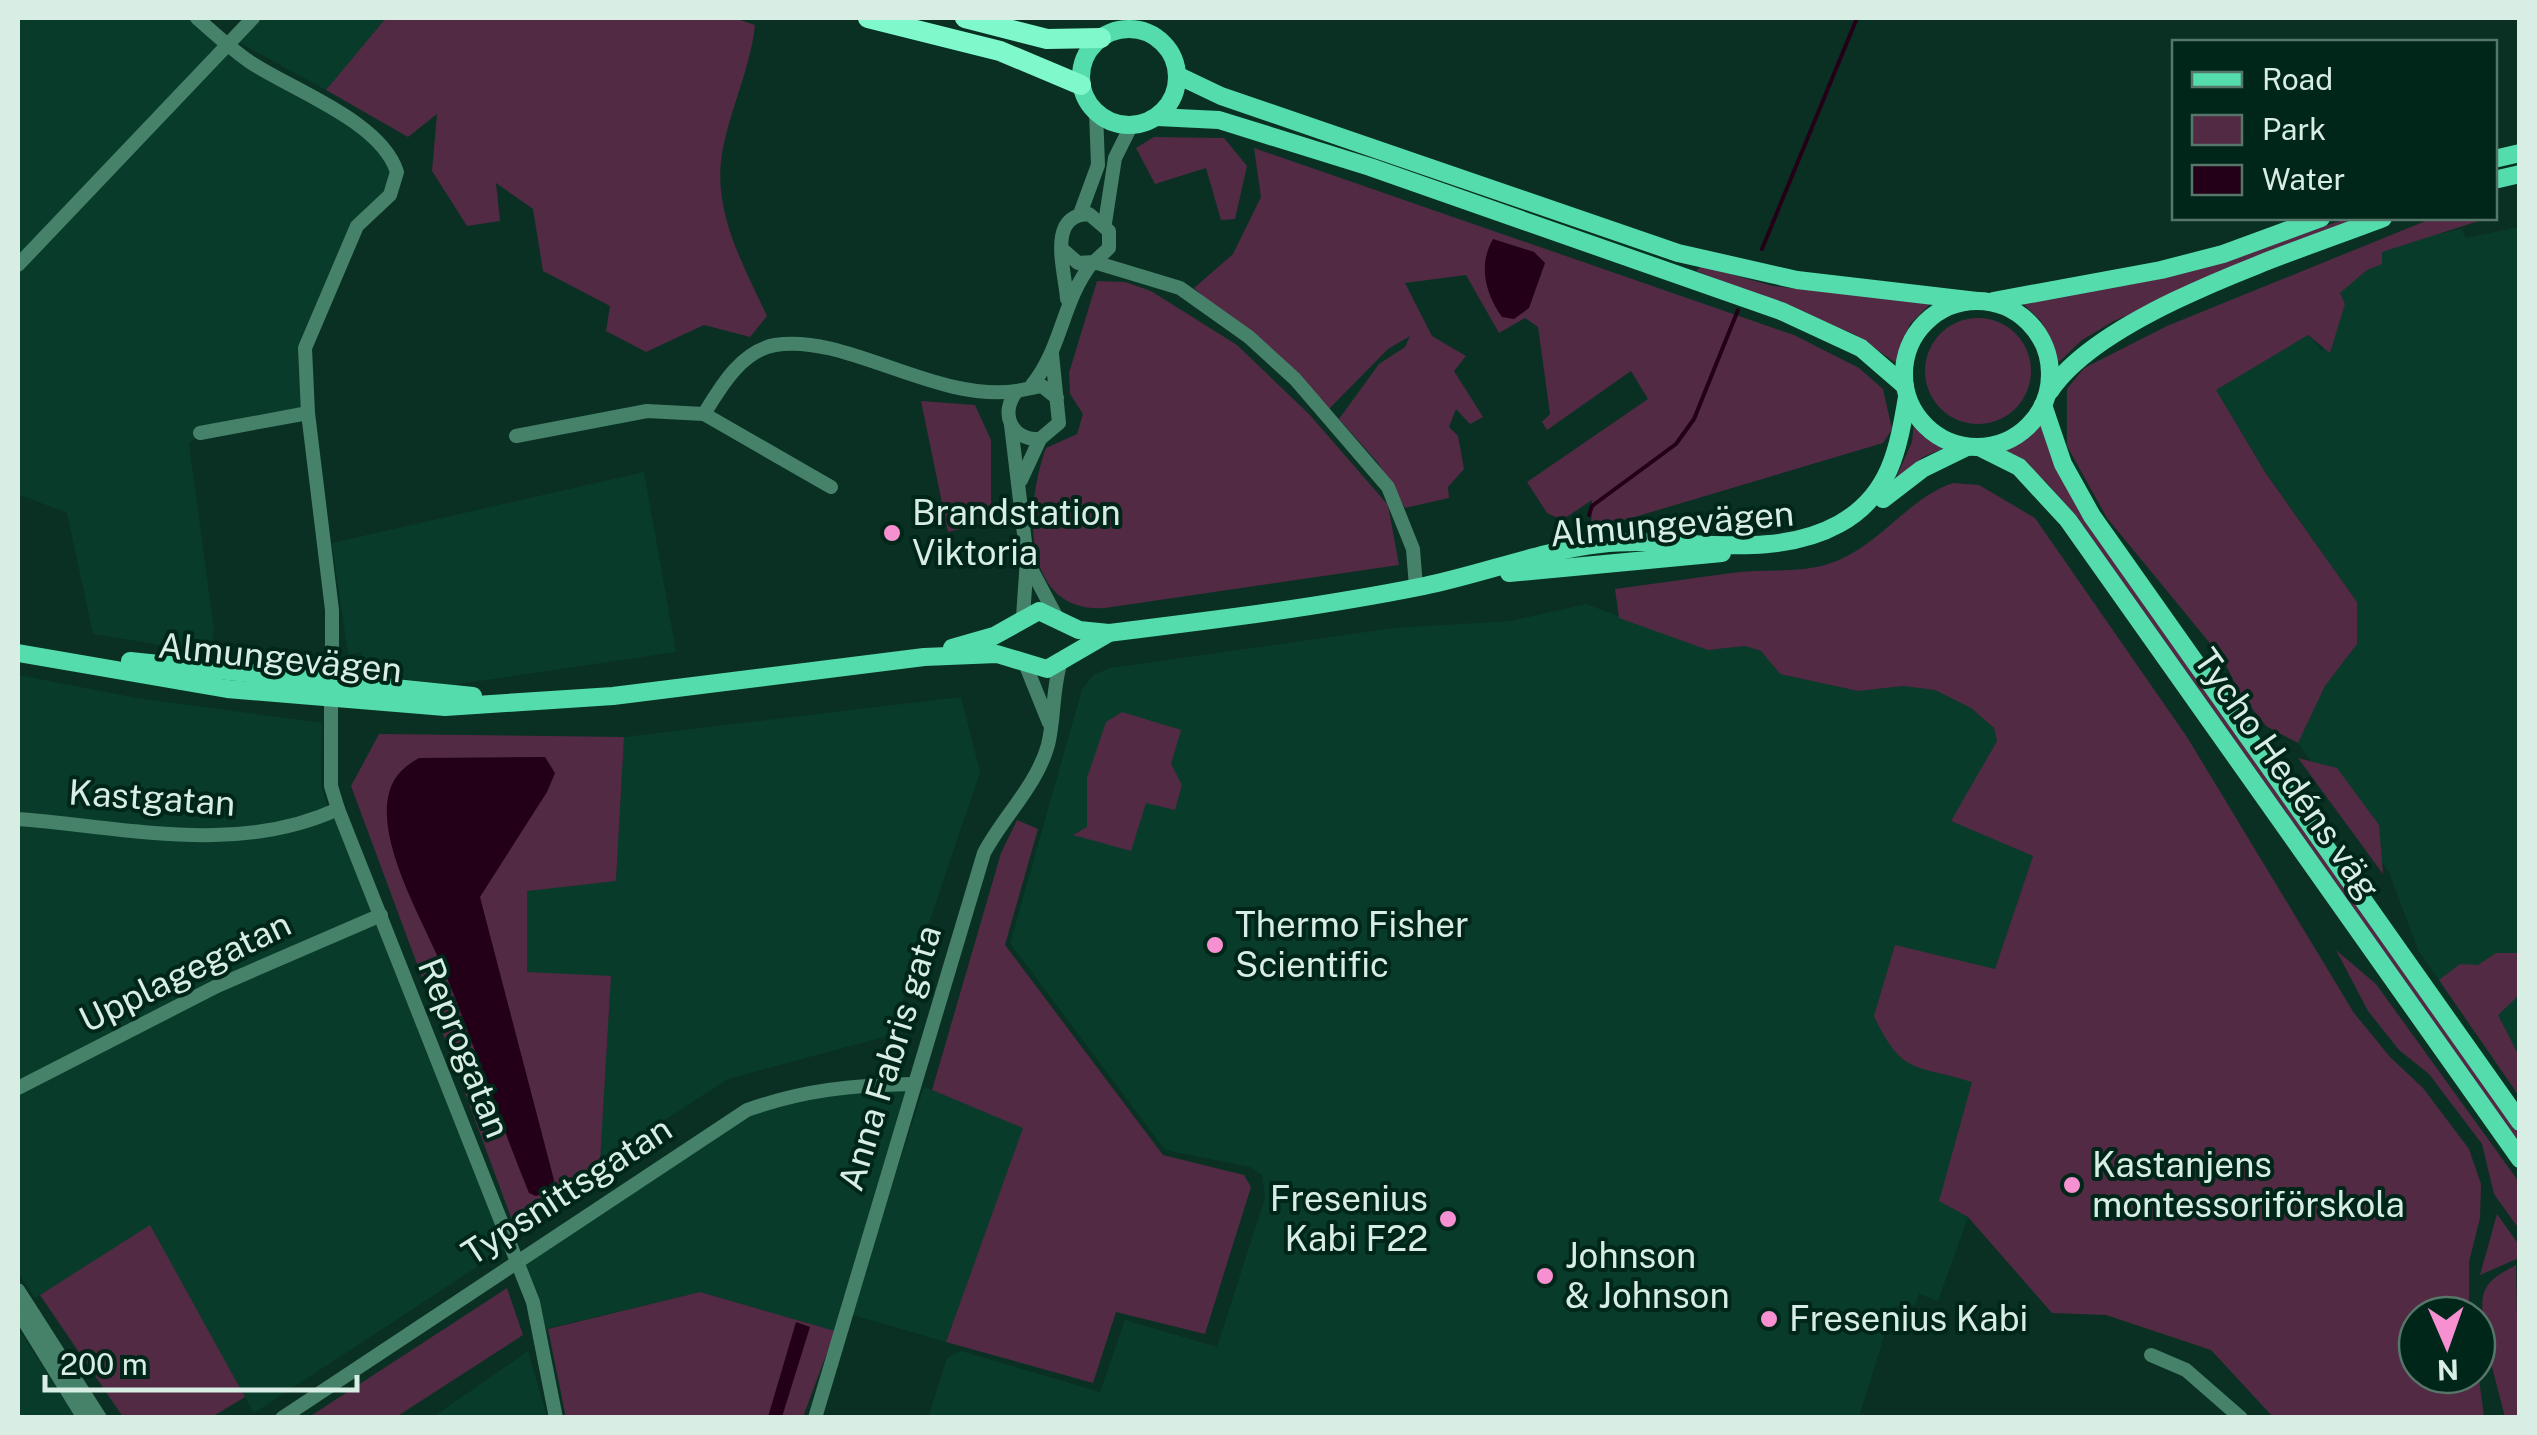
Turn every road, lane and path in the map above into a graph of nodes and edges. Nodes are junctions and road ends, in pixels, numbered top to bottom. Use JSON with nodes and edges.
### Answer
{"nodes":[{"id":1,"x":197,"y":18,"type":"edge"},
{"id":2,"x":252,"y":18,"type":"edge"},
{"id":3,"x":868,"y":18,"type":"edge"},
{"id":4,"x":965,"y":18,"type":"edge"},
{"id":5,"x":1101,"y":38,"type":"junction"},
{"id":6,"x":227,"y":46,"type":"junction"},
{"id":7,"x":1177,"y":76,"type":"junction"},
{"id":8,"x":1082,"y":86,"type":"junction"},
{"id":9,"x":1096,"y":112,"type":"junction"},
{"id":10,"x":1157,"y":117,"type":"junction"},
{"id":11,"x":1131,"y":126,"type":"junction"},
{"id":12,"x":1080,"y":214,"type":"junction"},
{"id":13,"x":2316,"y":220,"type":"edge"},
{"id":14,"x":2378,"y":220,"type":"edge"},
{"id":15,"x":1105,"y":224,"type":"junction"},
{"id":16,"x":1110,"y":242,"type":"junction"},
{"id":17,"x":1062,"y":249,"type":"junction"},
{"id":18,"x":1093,"y":263,"type":"junction"},
{"id":19,"x":18,"y":265,"type":"edge"},
{"id":20,"x":1129,"y":272,"type":"junction"},
{"id":21,"x":1067,"y":299,"type":"junction"},
{"id":22,"x":1984,"y":302,"type":"junction"},
{"id":23,"x":1052,"y":354,"type":"junction"},
{"id":24,"x":1032,"y":385,"type":"junction"},
{"id":25,"x":1017,"y":391,"type":"junction"},
{"id":26,"x":1906,"y":392,"type":"junction"},
{"id":27,"x":977,"y":394,"type":"junction"},
{"id":28,"x":1057,"y":398,"type":"junction"},
{"id":29,"x":2045,"y":400,"type":"junction"},
{"id":30,"x":308,"y":412,"type":"junction"},
{"id":31,"x":704,"y":414,"type":"junction"},
{"id":32,"x":1009,"y":421,"type":"junction"},
{"id":33,"x":200,"y":433,"type":"dead end"},
{"id":34,"x":516,"y":436,"type":"dead end"},
{"id":35,"x":1040,"y":438,"type":"junction"},
{"id":36,"x":1974,"y":447,"type":"junction"},
{"id":37,"x":1019,"y":486,"type":"junction"},
{"id":38,"x":831,"y":487,"type":"dead end"},
{"id":39,"x":1027,"y":560,"type":"junction"},
{"id":40,"x":1474,"y":575,"type":"junction"},
{"id":41,"x":1416,"y":587,"type":"junction"},
{"id":42,"x":1059,"y":619,"type":"junction"},
{"id":43,"x":1019,"y":621,"type":"junction"},
{"id":44,"x":1110,"y":633,"type":"junction"},
{"id":45,"x":18,"y":642,"type":"edge"},
{"id":46,"x":18,"y":654,"type":"edge"},
{"id":47,"x":924,"y":656,"type":"junction"},
{"id":48,"x":1062,"y":659,"type":"junction"},
{"id":49,"x":1022,"y":663,"type":"junction"},
{"id":50,"x":332,"y":691,"type":"junction"},
{"id":51,"x":1050,"y":728,"type":"junction"},
{"id":52,"x":338,"y":809,"type":"junction"},
{"id":53,"x":18,"y":819,"type":"edge"},
{"id":54,"x":381,"y":915,"type":"junction"},
{"id":55,"x":912,"y":1084,"type":"junction"},
{"id":56,"x":18,"y":1088,"type":"edge"},
{"id":57,"x":2520,"y":1122,"type":"edge"},
{"id":58,"x":2520,"y":1159,"type":"edge"},
{"id":59,"x":518,"y":1259,"type":"junction"},
{"id":60,"x":18,"y":1290,"type":"edge"},
{"id":61,"x":18,"y":1310,"type":"edge"},
{"id":62,"x":2151,"y":1355,"type":"dead end"},
{"id":63,"x":84,"y":1418,"type":"edge"},
{"id":64,"x":100,"y":1418,"type":"edge"},
{"id":65,"x":282,"y":1418,"type":"edge"},
{"id":66,"x":556,"y":1418,"type":"edge"},
{"id":67,"x":815,"y":1418,"type":"edge"},
{"id":68,"x":2240,"y":1418,"type":"edge"}],
"edges":[{"from":1,"to":6,"type":"street"},
{"from":2,"to":6,"type":"street"},
{"from":3,"to":8,"type":"highway"},
{"from":4,"to":5,"type":"highway"},
{"from":5,"to":7,"type":"main road"},
{"from":5,"to":8,"type":"main road"},
{"from":6,"to":19,"type":"street"},
{"from":6,"to":30,"type":"street","name":"Reprogatan"},
{"from":7,"to":10,"type":"main road"},
{"from":7,"to":22,"type":"main road"},
{"from":8,"to":9,"type":"main road"},
{"from":9,"to":11,"type":"main road"},
{"from":9,"to":12,"type":"street"},
{"from":10,"to":11,"type":"main road"},
{"from":10,"to":26,"type":"main road"},
{"from":11,"to":15,"type":"street"},
{"from":12,"to":15,"type":"street"},
{"from":12,"to":17,"type":"street"},
{"from":13,"to":22,"type":"main road"},
{"from":14,"to":29,"type":"main road"},
{"from":15,"to":16,"type":"street"},
{"from":16,"to":18,"type":"street"},
{"from":16,"to":20,"type":"street"},
{"from":17,"to":18,"type":"street"},
{"from":17,"to":21,"type":"street"},
{"from":18,"to":20,"type":"street"},
{"from":18,"to":21,"type":"street"},
{"from":20,"to":41,"type":"street"},
{"from":21,"to":23,"type":"street"},
{"from":22,"to":26,"type":"main road"},
{"from":22,"to":29,"type":"main road"},
{"from":23,"to":24,"type":"street"},
{"from":23,"to":28,"type":"street"},
{"from":24,"to":25,"type":"street"},
{"from":24,"to":28,"type":"street"},
{"from":25,"to":27,"type":"street"},
{"from":25,"to":32,"type":"street"},
{"from":26,"to":36,"type":"main road"},
{"from":26,"to":40,"type":"main road","name":"Almungevägen"},
{"from":27,"to":31,"type":"street"},
{"from":27,"to":32,"type":"street"},
{"from":28,"to":35,"type":"street"},
{"from":29,"to":36,"type":"main road"},
{"from":29,"to":57,"type":"main road","name":"Tycho Hedéns väg"},
{"from":30,"to":33,"type":"street"},
{"from":30,"to":50,"type":"street","name":"Reprogatan"},
{"from":31,"to":34,"type":"street"},
{"from":31,"to":38,"type":"street"},
{"from":32,"to":35,"type":"street"},
{"from":32,"to":37,"type":"street"},
{"from":35,"to":37,"type":"street"},
{"from":36,"to":40,"type":"main road","name":"Almungevägen"},
{"from":36,"to":58,"type":"main road","name":"Tycho Hedéns väg"},
{"from":37,"to":39,"type":"street"},
{"from":39,"to":42,"type":"street"},
{"from":39,"to":43,"type":"street"},
{"from":40,"to":41,"type":"main road","name":"Almungevägen"},
{"from":41,"to":44,"type":"main road","name":"Almungevägen"},
{"from":42,"to":43,"type":"main road","name":"Almungevägen"},
{"from":42,"to":44,"type":"main road","name":"Almungevägen"},
{"from":42,"to":48,"type":"main road"},
{"from":43,"to":47,"type":"main road","name":"Almungevägen"},
{"from":43,"to":49,"type":"main road"},
{"from":44,"to":48,"type":"main road","name":"Almungevägen"},
{"from":45,"to":50,"type":"main road","name":"Almungevägen"},
{"from":46,"to":50,"type":"main road","name":"Almungevägen"},
{"from":47,"to":49,"type":"main road","name":"Almungevägen"},
{"from":47,"to":50,"type":"main road","name":"Almungevägen"},
{"from":48,"to":49,"type":"main road","name":"Almungevägen"},
{"from":48,"to":51,"type":"street","name":"Anna Fabris gata"},
{"from":49,"to":51,"type":"street"},
{"from":50,"to":52,"type":"street","name":"Reprogatan"},
{"from":51,"to":55,"type":"street","name":"Anna Fabris gata"},
{"from":52,"to":53,"type":"street","name":"Kastgatan"},
{"from":52,"to":54,"type":"street","name":"Reprogatan"},
{"from":54,"to":56,"type":"street","name":"Upplagegatan"},
{"from":54,"to":59,"type":"street","name":"Reprogatan"},
{"from":55,"to":59,"type":"street","name":"Typsnittsgatan"},
{"from":55,"to":67,"type":"street","name":"Anna Fabris gata"},
{"from":59,"to":65,"type":"street","name":"Typsnittsgatan"},
{"from":59,"to":66,"type":"street","name":"Reprogatan"},
{"from":60,"to":64,"type":"street"},
{"from":61,"to":63,"type":"street"},
{"from":62,"to":68,"type":"street"}]}
